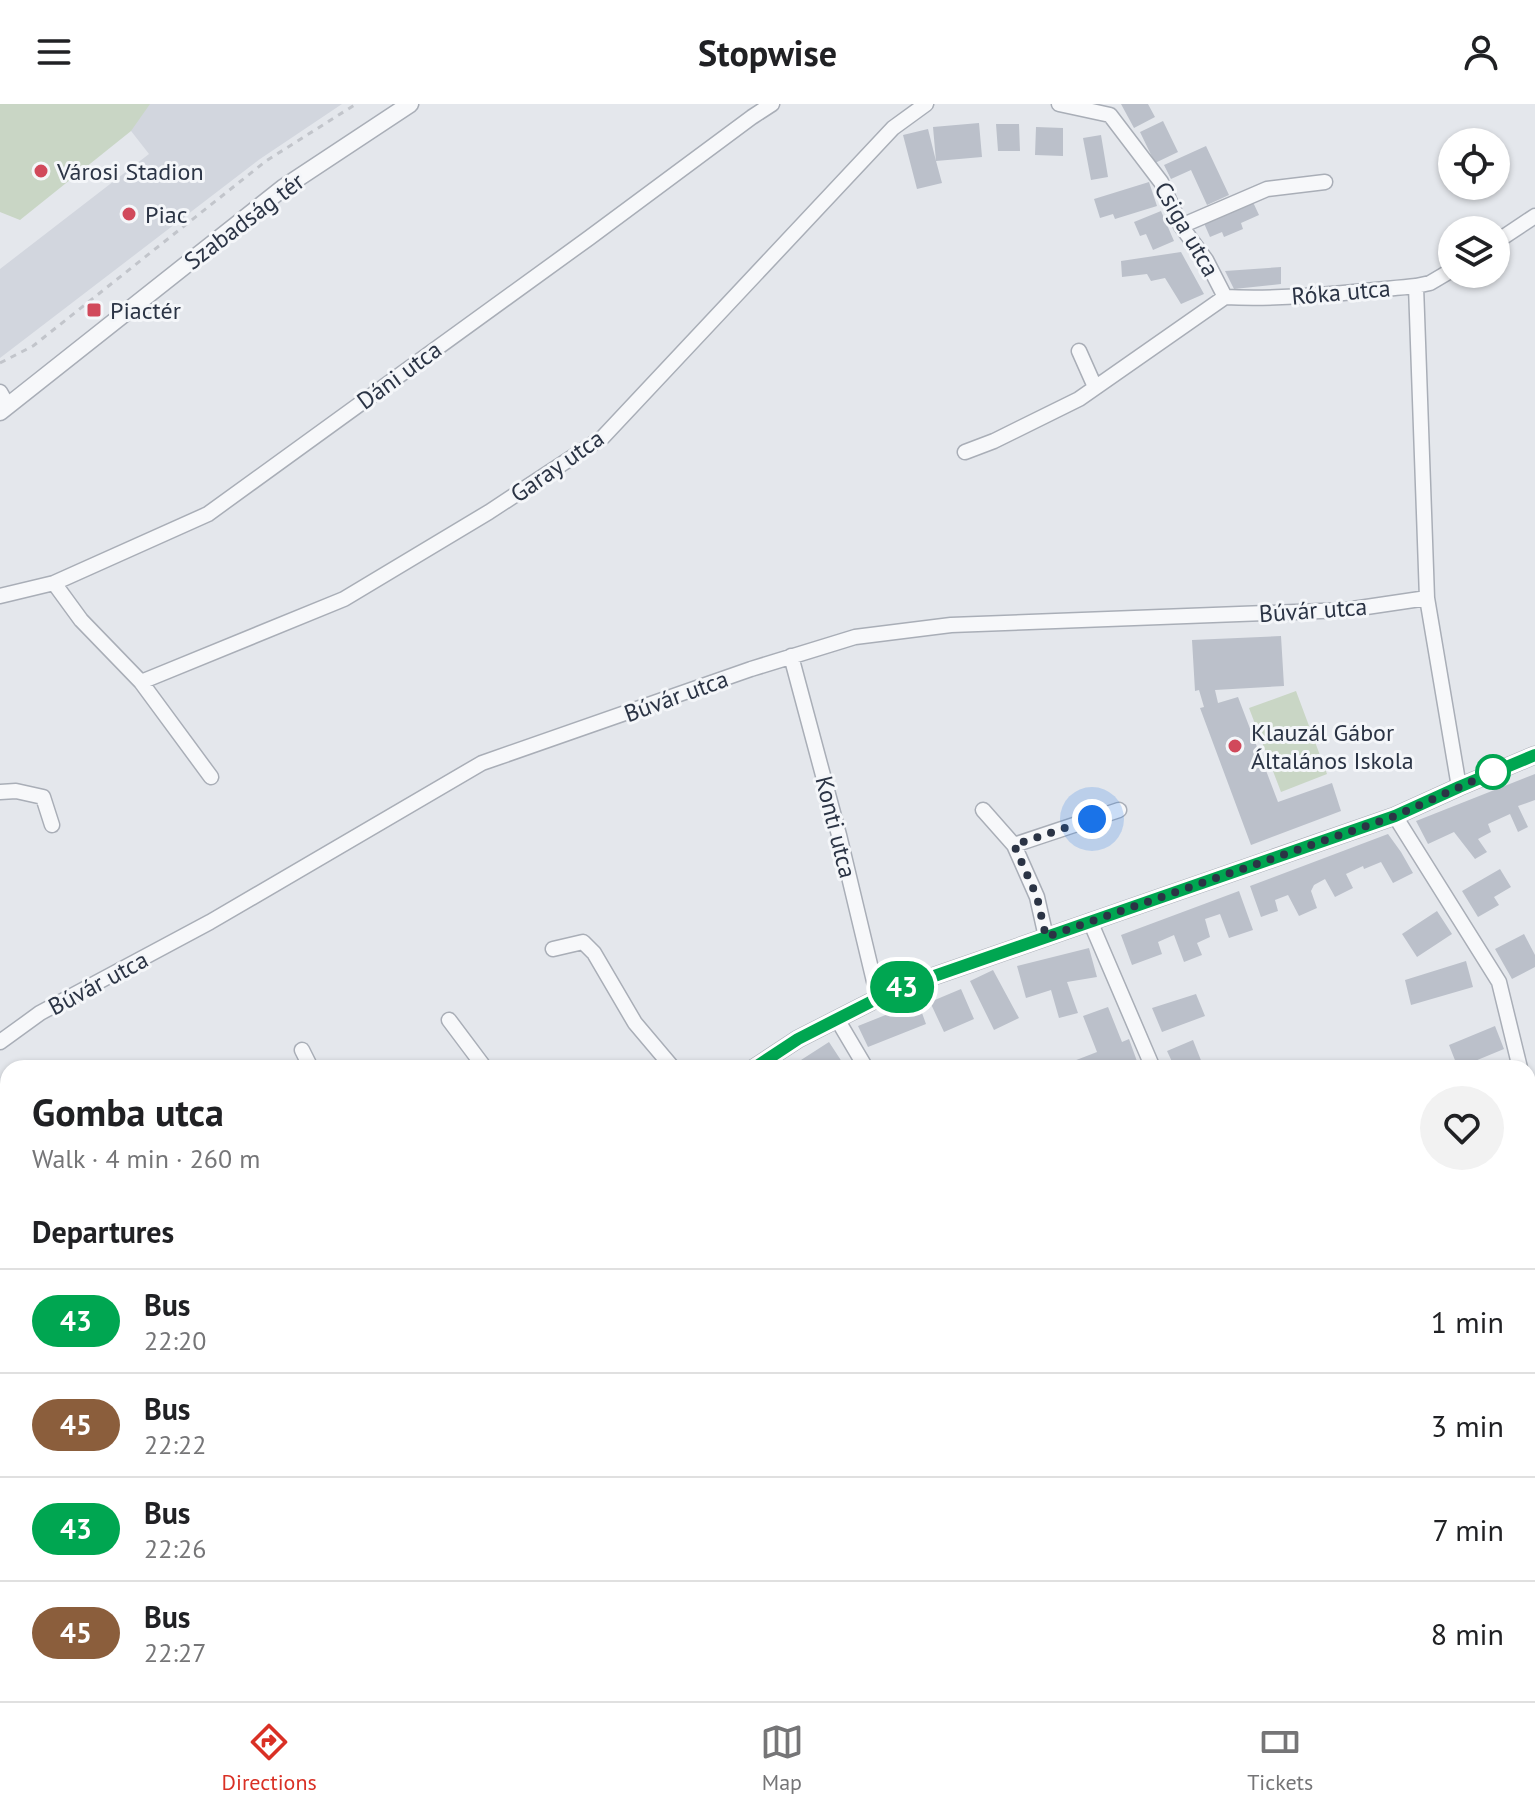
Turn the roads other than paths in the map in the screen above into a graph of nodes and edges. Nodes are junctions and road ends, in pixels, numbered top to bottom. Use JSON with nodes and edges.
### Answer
{"nodes":[{"id":1,"x":410,"y":104,"type":"edge"},
{"id":2,"x":772,"y":104,"type":"edge"},
{"id":3,"x":926,"y":104,"type":"edge"},
{"id":4,"x":1059,"y":104,"type":"edge"},
{"id":5,"x":1325,"y":182,"type":"dead end"},
{"id":6,"x":1535,"y":216,"type":"edge"},
{"id":7,"x":1181,"y":226,"type":"junction"},
{"id":8,"x":1510,"y":233,"type":"edge"},
{"id":9,"x":1438,"y":278,"type":"edge"},
{"id":10,"x":1416,"y":286,"type":"junction"},
{"id":11,"x":1225,"y":297,"type":"junction"},
{"id":12,"x":1079,"y":351,"type":"dead end"},
{"id":13,"x":1095,"y":387,"type":"junction"},
{"id":14,"x":3,"y":403,"type":"edge"},
{"id":15,"x":965,"y":452,"type":"dead end"},
{"id":16,"x":54,"y":583,"type":"junction"},
{"id":17,"x":0,"y":596,"type":"edge"},
{"id":18,"x":1427,"y":598,"type":"junction"},
{"id":19,"x":791,"y":656,"type":"junction"},
{"id":20,"x":141,"y":682,"type":"junction"},
{"id":21,"x":1535,"y":755,"type":"edge"},
{"id":22,"x":211,"y":777,"type":"dead end"},
{"id":23,"x":1459,"y":787,"type":"junction"},
{"id":24,"x":0,"y":792,"type":"edge"},
{"id":25,"x":983,"y":810,"type":"dead end"},
{"id":26,"x":1119,"y":810,"type":"dead end"},
{"id":27,"x":1395,"y":816,"type":"junction"},
{"id":28,"x":52,"y":825,"type":"dead end"},
{"id":29,"x":1014,"y":845,"type":"junction"},
{"id":30,"x":1090,"y":921,"type":"junction"},
{"id":31,"x":1046,"y":937,"type":"junction"},
{"id":32,"x":553,"y":949,"type":"dead end"},
{"id":33,"x":878,"y":998,"type":"junction"},
{"id":34,"x":837,"y":1019,"type":"junction"},
{"id":35,"x":449,"y":1020,"type":"dead end"},
{"id":36,"x":0,"y":1042,"type":"edge"},
{"id":37,"x":302,"y":1050,"type":"dead end"},
{"id":38,"x":307,"y":1060,"type":"edge"},
{"id":39,"x":479,"y":1060,"type":"edge"},
{"id":40,"x":666,"y":1060,"type":"edge"},
{"id":41,"x":766,"y":1060,"type":"edge"},
{"id":42,"x":861,"y":1060,"type":"edge"},
{"id":43,"x":1150,"y":1060,"type":"edge"},
{"id":44,"x":1518,"y":1060,"type":"edge"}],
"edges":[{"from":1,"to":14,"type":"street","name":"Szabadság tér"},
{"from":2,"to":16,"type":"street","name":"Dáni utca"},
{"from":3,"to":20,"type":"street","name":"Garay utca"},
{"from":4,"to":7,"type":"street","name":"Csiga utca"},
{"from":5,"to":7,"type":"street"},
{"from":6,"to":8,"type":"street"},
{"from":7,"to":11,"type":"street","name":"Csiga utca"},
{"from":9,"to":10,"type":"street","name":"Róka utca"},
{"from":10,"to":11,"type":"street","name":"Róka utca"},
{"from":10,"to":18,"type":"street"},
{"from":11,"to":13,"type":"street","name":"Csiga utca"},
{"from":12,"to":13,"type":"street"},
{"from":13,"to":15,"type":"street","name":"Csiga utca"},
{"from":16,"to":17,"type":"street","name":"Dáni utca"},
{"from":16,"to":20,"type":"street"},
{"from":18,"to":19,"type":"street","name":"Búvár utca"},
{"from":18,"to":23,"type":"street"},
{"from":19,"to":33,"type":"street","name":"Konti utca"},
{"from":19,"to":36,"type":"street","name":"Búvár utca"},
{"from":20,"to":22,"type":"street"},
{"from":21,"to":23,"type":"street"},
{"from":23,"to":27,"type":"street"},
{"from":24,"to":28,"type":"street"},
{"from":25,"to":29,"type":"street"},
{"from":26,"to":29,"type":"street"},
{"from":27,"to":30,"type":"street"},
{"from":27,"to":44,"type":"street"},
{"from":29,"to":31,"type":"street"},
{"from":30,"to":31,"type":"street"},
{"from":30,"to":43,"type":"street"},
{"from":31,"to":33,"type":"street"},
{"from":32,"to":40,"type":"street"},
{"from":33,"to":34,"type":"street"},
{"from":34,"to":41,"type":"street"},
{"from":34,"to":42,"type":"street"},
{"from":35,"to":39,"type":"street"},
{"from":37,"to":38,"type":"street"}]}
